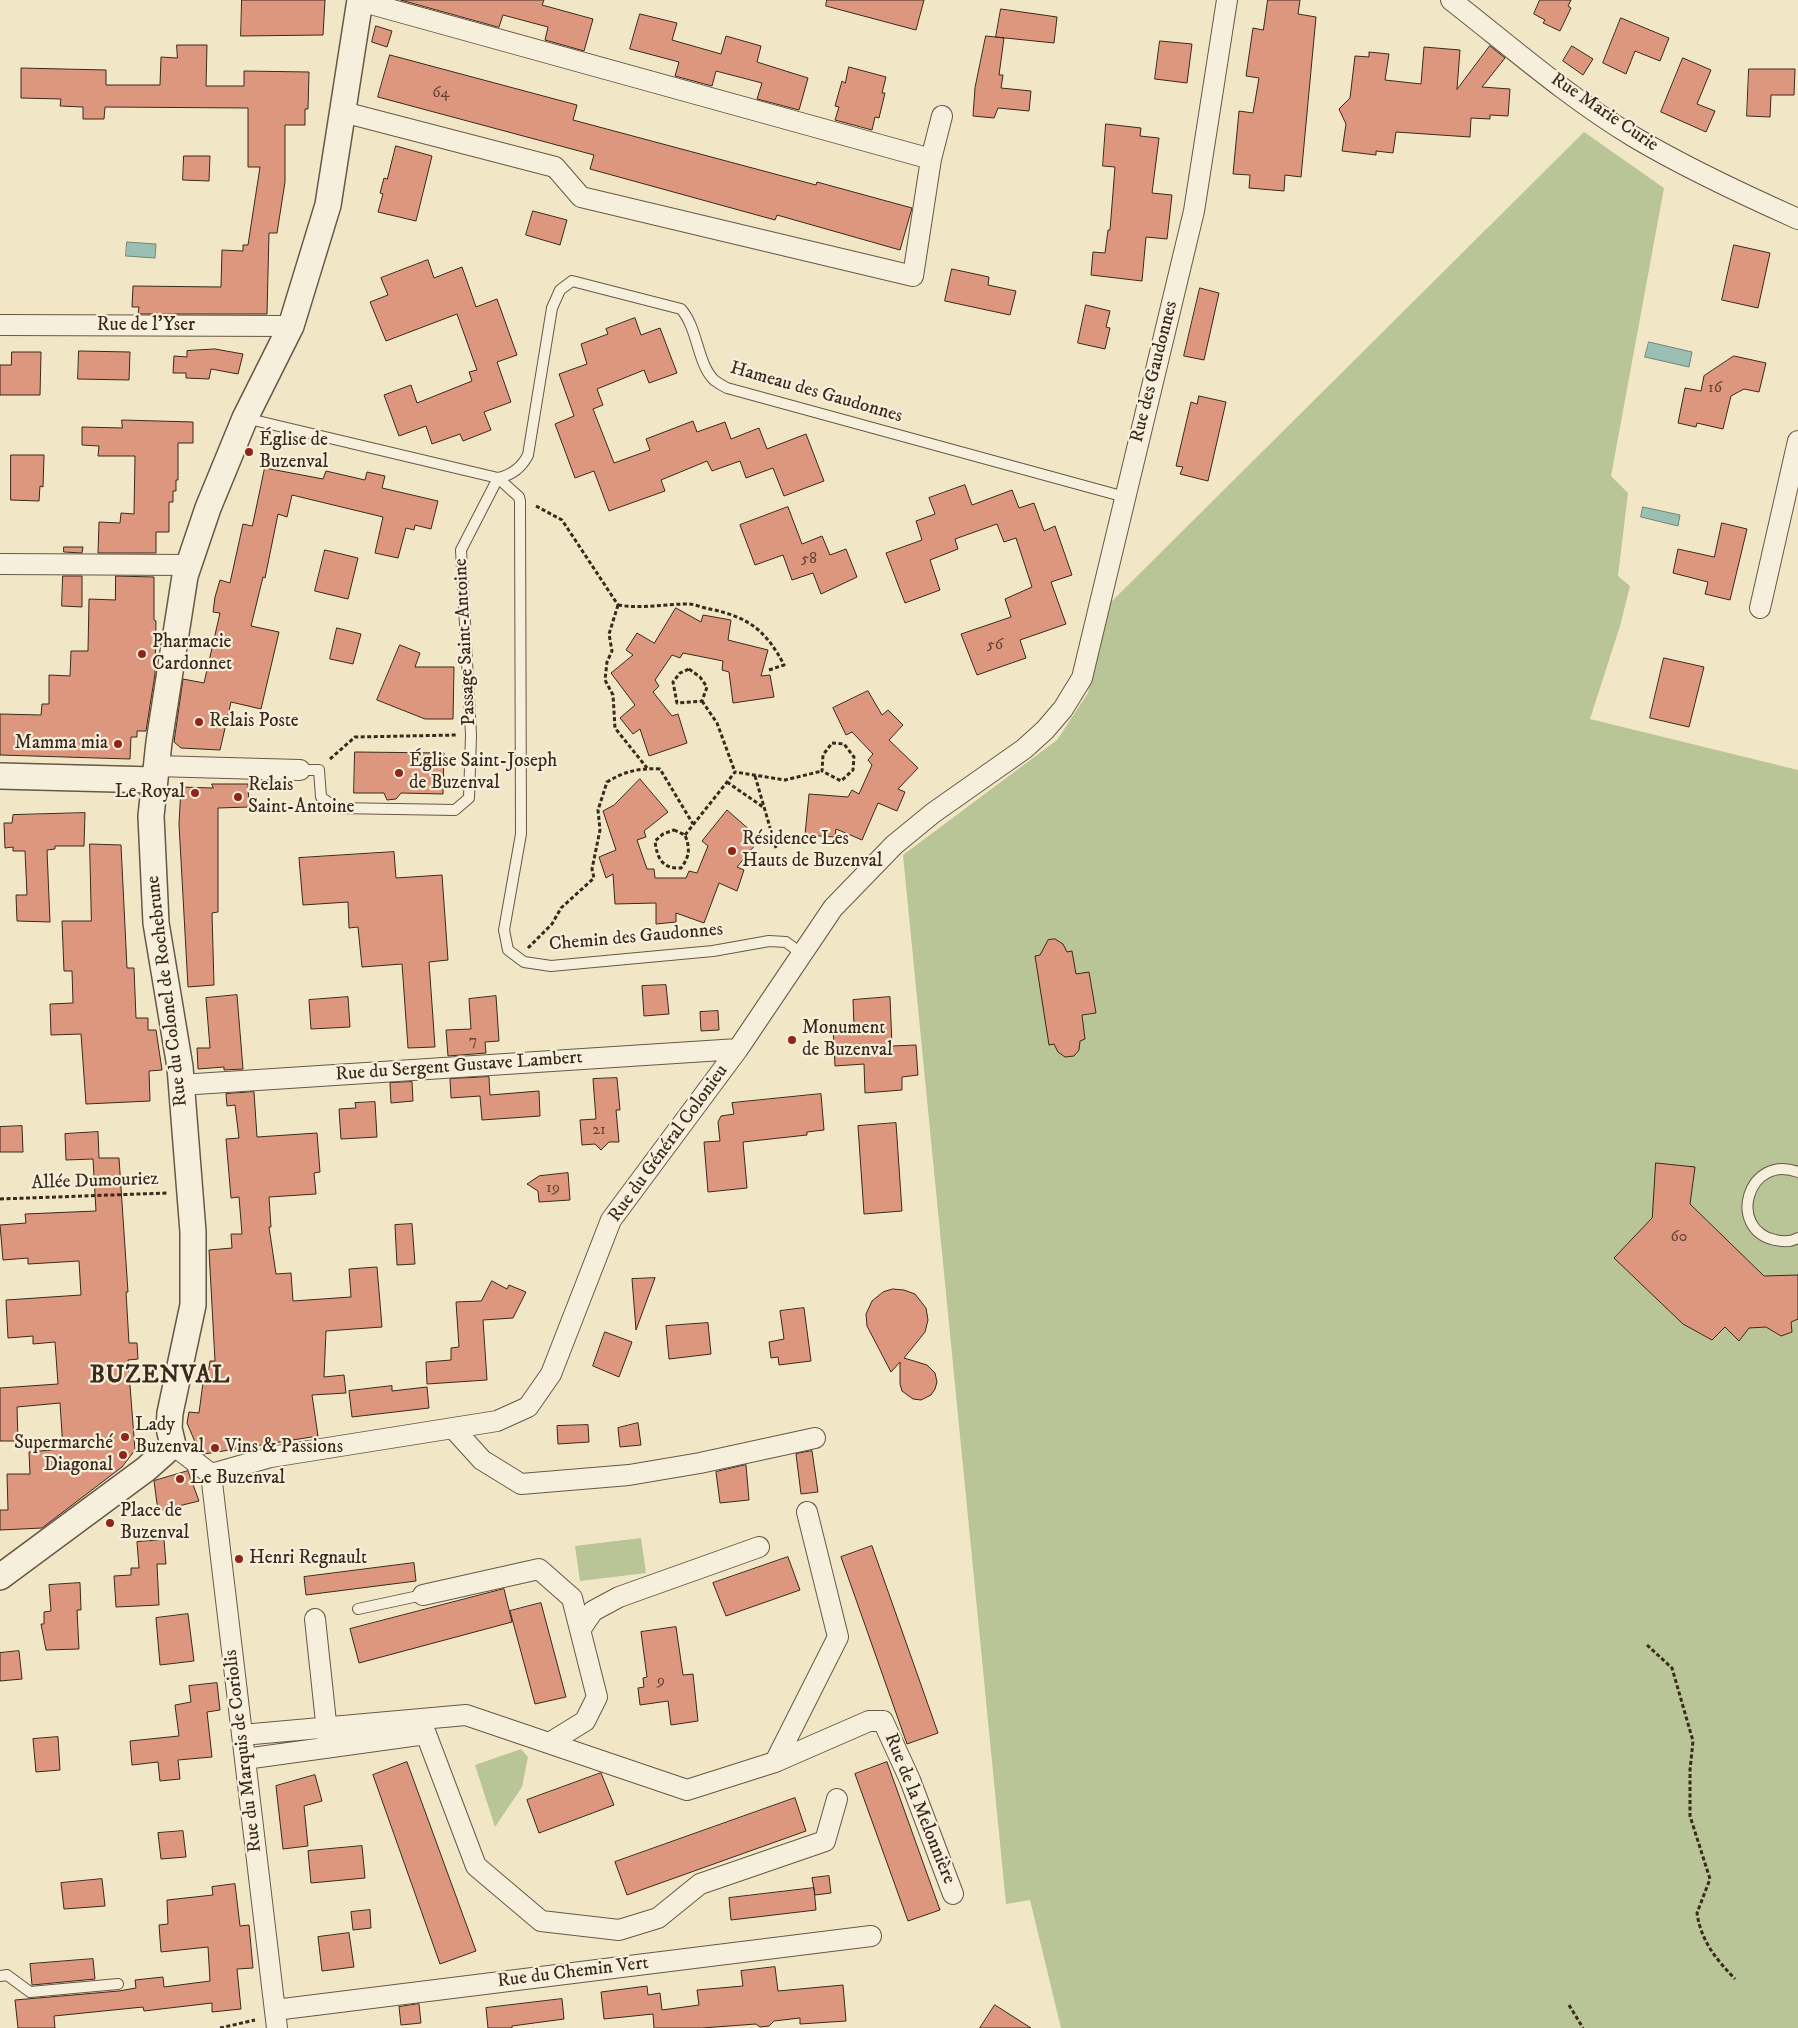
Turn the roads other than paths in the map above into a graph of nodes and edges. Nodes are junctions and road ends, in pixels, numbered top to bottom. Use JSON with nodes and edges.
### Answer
{"nodes":[{"id":1,"x":360,"y":0,"type":"edge"},
{"id":2,"x":1226,"y":0,"type":"edge"},
{"id":3,"x":1451,"y":0,"type":"edge"},
{"id":4,"x":343,"y":112,"type":"junction"},
{"id":5,"x":942,"y":116,"type":"dead end"},
{"id":6,"x":931,"y":159,"type":"junction"},
{"id":7,"x":1798,"y":218,"type":"edge"},
{"id":8,"x":0,"y":325,"type":"edge"},
{"id":9,"x":291,"y":326,"type":"junction"},
{"id":10,"x":245,"y":418,"type":"junction"},
{"id":11,"x":1798,"y":441,"type":"edge"},
{"id":12,"x":498,"y":478,"type":"junction"},
{"id":13,"x":1125,"y":497,"type":"junction"},
{"id":14,"x":0,"y":564,"type":"edge"},
{"id":15,"x":189,"y":565,"type":"junction"},
{"id":16,"x":1760,"y":608,"type":"dead end"},
{"id":17,"x":1045,"y":730,"type":"joint"},
{"id":18,"x":309,"y":770,"type":"joint"},
{"id":19,"x":155,"y":773,"type":"junction"},
{"id":20,"x":3,"y":776,"type":"edge"},
{"id":21,"x":802,"y":954,"type":"junction"},
{"id":22,"x":738,"y":1049,"type":"junction"},
{"id":23,"x":180,"y":1085,"type":"junction"},
{"id":24,"x":1798,"y":1172,"type":"edge"},
{"id":25,"x":1798,"y":1238,"type":"edge"},
{"id":26,"x":453,"y":1428,"type":"junction"},
{"id":27,"x":815,"y":1438,"type":"dead end"},
{"id":28,"x":173,"y":1446,"type":"junction"},
{"id":29,"x":212,"y":1474,"type":"junction"},
{"id":30,"x":807,"y":1512,"type":"dead end"},
{"id":31,"x":759,"y":1547,"type":"dead end"},
{"id":32,"x":0,"y":1577,"type":"edge"},
{"id":33,"x":423,"y":1595,"type":"joint"},
{"id":34,"x":358,"y":1608,"type":"dead end"},
{"id":35,"x":315,"y":1619,"type":"dead end"},
{"id":36,"x":580,"y":1630,"type":"junction"},
{"id":37,"x":425,"y":1726,"type":"junction"},
{"id":38,"x":326,"y":1728,"type":"junction"},
{"id":39,"x":242,"y":1735,"type":"junction"},
{"id":40,"x":551,"y":1742,"type":"junction"},
{"id":41,"x":329,"y":1748,"type":"junction"},
{"id":42,"x":244,"y":1759,"type":"junction"},
{"id":43,"x":775,"y":1762,"type":"junction"},
{"id":44,"x":836,"y":1799,"type":"dead end"},
{"id":45,"x":952,"y":1894,"type":"dead end"},
{"id":46,"x":871,"y":1936,"type":"dead end"},
{"id":47,"x":0,"y":1976,"type":"edge"},
{"id":48,"x":118,"y":1984,"type":"dead end"},
{"id":49,"x":276,"y":2018,"type":"edge"}],
"edges":[{"from":1,"to":4,"type":"street","name":"Rue du Colonel de Rochebrune"},
{"from":1,"to":6,"type":"street"},
{"from":2,"to":13,"type":"street","name":"Rue des Gaudonnes"},
{"from":3,"to":7,"type":"street","name":"Rue Marie Curie"},
{"from":4,"to":6,"type":"street"},
{"from":4,"to":9,"type":"street","name":"Rue du Colonel de Rochebrune"},
{"from":5,"to":6,"type":"street"},
{"from":8,"to":9,"type":"street","name":"Rue de l'Yser"},
{"from":9,"to":10,"type":"street","name":"Rue du Colonel de Rochebrune"},
{"from":10,"to":12,"type":"lane"},
{"from":10,"to":15,"type":"street","name":"Rue du Colonel de Rochebrune"},
{"from":11,"to":16,"type":"street"},
{"from":12,"to":13,"type":"lane","name":"Hameau des Gaudonnes"},
{"from":12,"to":18,"type":"lane","name":"Passage Saint-Antoine"},
{"from":12,"to":21,"type":"lane","name":"Chemin des Gaudonnes"},
{"from":13,"to":17,"type":"street","name":"Rue des Gaudonnes"},
{"from":14,"to":15,"type":"street"},
{"from":15,"to":19,"type":"street","name":"Rue du Colonel de Rochebrune"},
{"from":17,"to":21,"type":"street","name":"Rue du Général Colonieu"},
{"from":18,"to":19,"type":"street"},
{"from":19,"to":20,"type":"street"},
{"from":19,"to":23,"type":"street","name":"Rue du Colonel de Rochebrune"},
{"from":21,"to":22,"type":"street","name":"Rue du Général Colonieu"},
{"from":22,"to":23,"type":"street","name":"Rue du Sergent Gustave Lambert"},
{"from":22,"to":26,"type":"street","name":"Rue du Général Colonieu"},
{"from":23,"to":28,"type":"street","name":"Rue du Colonel de Rochebrune"},
{"from":24,"to":25,"type":"lane"},
{"from":26,"to":27,"type":"street"},
{"from":26,"to":29,"type":"street","name":"Rue du Général Colonieu"},
{"from":28,"to":29,"type":"street"},
{"from":28,"to":32,"type":"street"},
{"from":29,"to":39,"type":"street","name":"Rue du Marquis de Coriolis"},
{"from":30,"to":43,"type":"street"},
{"from":31,"to":36,"type":"street"},
{"from":33,"to":34,"type":"lane"},
{"from":33,"to":36,"type":"street"},
{"from":35,"to":38,"type":"street"},
{"from":36,"to":40,"type":"street"},
{"from":37,"to":38,"type":"street","name":"Rue de la Melonnière"},
{"from":37,"to":40,"type":"street","name":"Rue de la Melonnière"},
{"from":37,"to":41,"type":"street","name":"Rue de la Melonnière"},
{"from":37,"to":44,"type":"street"},
{"from":38,"to":39,"type":"street","name":"Rue de la Melonnière"},
{"from":38,"to":41,"type":"street"},
{"from":39,"to":42,"type":"street","name":"Rue du Marquis de Coriolis"},
{"from":40,"to":43,"type":"street","name":"Rue de la Melonnière"},
{"from":41,"to":42,"type":"street","name":"Rue de la Melonnière"},
{"from":42,"to":49,"type":"street","name":"Rue du Marquis de Coriolis"},
{"from":43,"to":45,"type":"street","name":"Rue de la Melonnière"},
{"from":46,"to":49,"type":"street","name":"Rue du Chemin Vert"},
{"from":47,"to":48,"type":"lane"}]}
